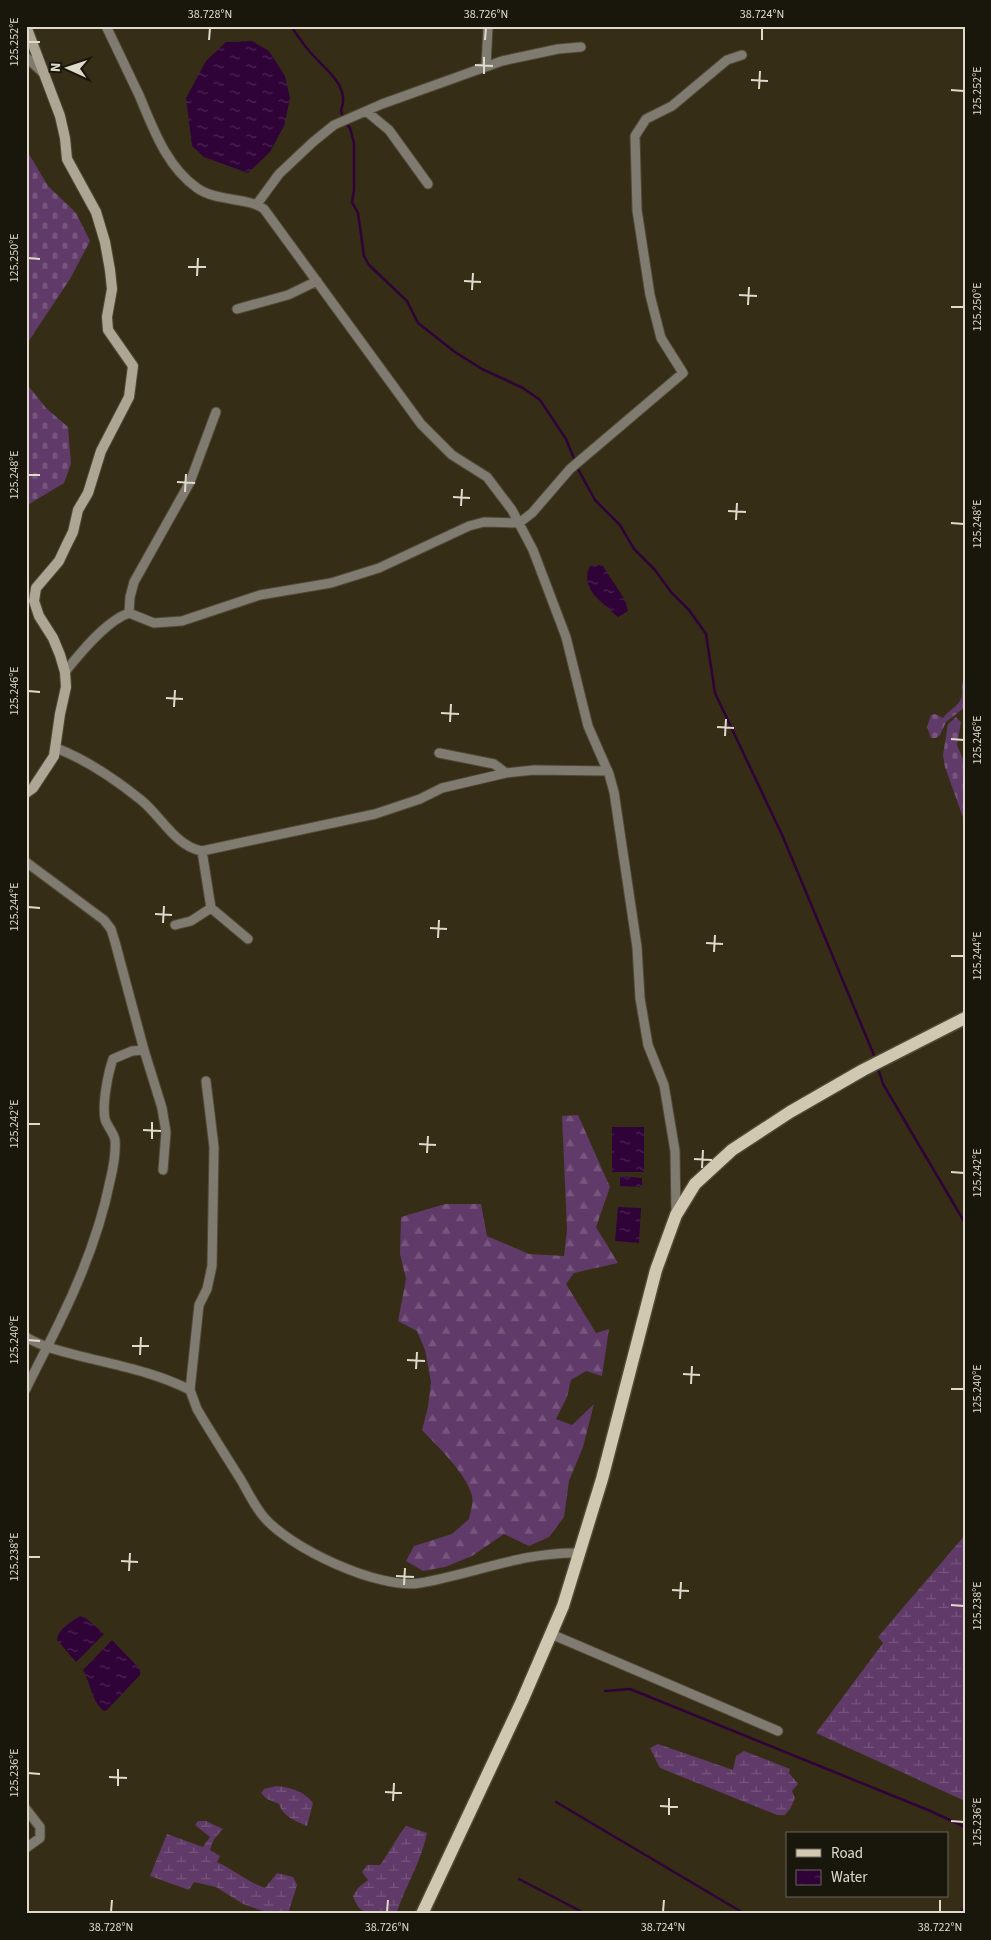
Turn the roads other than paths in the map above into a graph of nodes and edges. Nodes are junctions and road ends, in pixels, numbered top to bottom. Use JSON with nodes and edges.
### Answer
{"nodes":[{"id":1,"x":26,"y":26,"type":"edge"},
{"id":2,"x":106,"y":26,"type":"edge"},
{"id":3,"x":488,"y":26,"type":"edge"},
{"id":4,"x":581,"y":47,"type":"dead end"},
{"id":5,"x":742,"y":55,"type":"dead end"},
{"id":6,"x":26,"y":57,"type":"edge"},
{"id":7,"x":486,"y":66,"type":"junction"},
{"id":8,"x":42,"y":72,"type":"junction"},
{"id":9,"x":366,"y":111,"type":"junction"},
{"id":10,"x":428,"y":184,"type":"dead end"},
{"id":11,"x":257,"y":204,"type":"junction"},
{"id":12,"x":318,"y":281,"type":"junction"},
{"id":13,"x":237,"y":308,"type":"dead end"},
{"id":14,"x":216,"y":412,"type":"dead end"},
{"id":15,"x":519,"y":523,"type":"junction"},
{"id":16,"x":130,"y":613,"type":"junction"},
{"id":17,"x":65,"y":672,"type":"junction"},
{"id":18,"x":56,"y":748,"type":"junction"},
{"id":19,"x":439,"y":753,"type":"dead end"},
{"id":20,"x":608,"y":771,"type":"junction"},
{"id":21,"x":506,"y":773,"type":"junction"},
{"id":22,"x":26,"y":793,"type":"edge"},
{"id":23,"x":202,"y":851,"type":"junction"},
{"id":24,"x":26,"y":862,"type":"edge"},
{"id":25,"x":211,"y":908,"type":"junction"},
{"id":26,"x":175,"y":925,"type":"dead end"},
{"id":27,"x":248,"y":939,"type":"dead end"},
{"id":28,"x":965,"y":1018,"type":"edge"},
{"id":29,"x":144,"y":1050,"type":"junction"},
{"id":30,"x":206,"y":1081,"type":"dead end"},
{"id":31,"x":163,"y":1170,"type":"dead end"},
{"id":32,"x":676,"y":1215,"type":"junction"},
{"id":33,"x":26,"y":1337,"type":"edge"},
{"id":34,"x":46,"y":1348,"type":"junction"},
{"id":35,"x":26,"y":1389,"type":"edge"},
{"id":36,"x":190,"y":1390,"type":"junction"},
{"id":37,"x":580,"y":1553,"type":"junction"},
{"id":38,"x":551,"y":1634,"type":"junction"},
{"id":39,"x":778,"y":1731,"type":"dead end"},
{"id":40,"x":26,"y":1809,"type":"edge"},
{"id":41,"x":26,"y":1848,"type":"edge"},
{"id":42,"x":422,"y":1914,"type":"edge"}],
"edges":[{"from":1,"to":8,"type":"street"},
{"from":2,"to":11,"type":"street"},
{"from":3,"to":7,"type":"street"},
{"from":4,"to":7,"type":"street"},
{"from":5,"to":15,"type":"street"},
{"from":6,"to":8,"type":"street"},
{"from":7,"to":9,"type":"street"},
{"from":8,"to":17,"type":"street"},
{"from":9,"to":10,"type":"street"},
{"from":9,"to":11,"type":"street"},
{"from":11,"to":12,"type":"street"},
{"from":12,"to":13,"type":"street"},
{"from":12,"to":15,"type":"street"},
{"from":14,"to":16,"type":"street"},
{"from":15,"to":16,"type":"street"},
{"from":15,"to":20,"type":"street"},
{"from":16,"to":17,"type":"street"},
{"from":17,"to":18,"type":"street"},
{"from":18,"to":22,"type":"street"},
{"from":18,"to":23,"type":"street"},
{"from":19,"to":21,"type":"street"},
{"from":20,"to":21,"type":"street"},
{"from":20,"to":32,"type":"street"},
{"from":21,"to":23,"type":"street"},
{"from":23,"to":25,"type":"street"},
{"from":24,"to":29,"type":"street"},
{"from":25,"to":26,"type":"street"},
{"from":25,"to":27,"type":"street"},
{"from":28,"to":32,"type":"main road"},
{"from":29,"to":31,"type":"street"},
{"from":29,"to":34,"type":"street"},
{"from":30,"to":36,"type":"street"},
{"from":32,"to":37,"type":"main road"},
{"from":33,"to":34,"type":"street"},
{"from":34,"to":35,"type":"street"},
{"from":34,"to":36,"type":"street"},
{"from":36,"to":37,"type":"street"},
{"from":37,"to":38,"type":"main road"},
{"from":38,"to":39,"type":"street"},
{"from":38,"to":42,"type":"main road"},
{"from":40,"to":41,"type":"street"}]}
